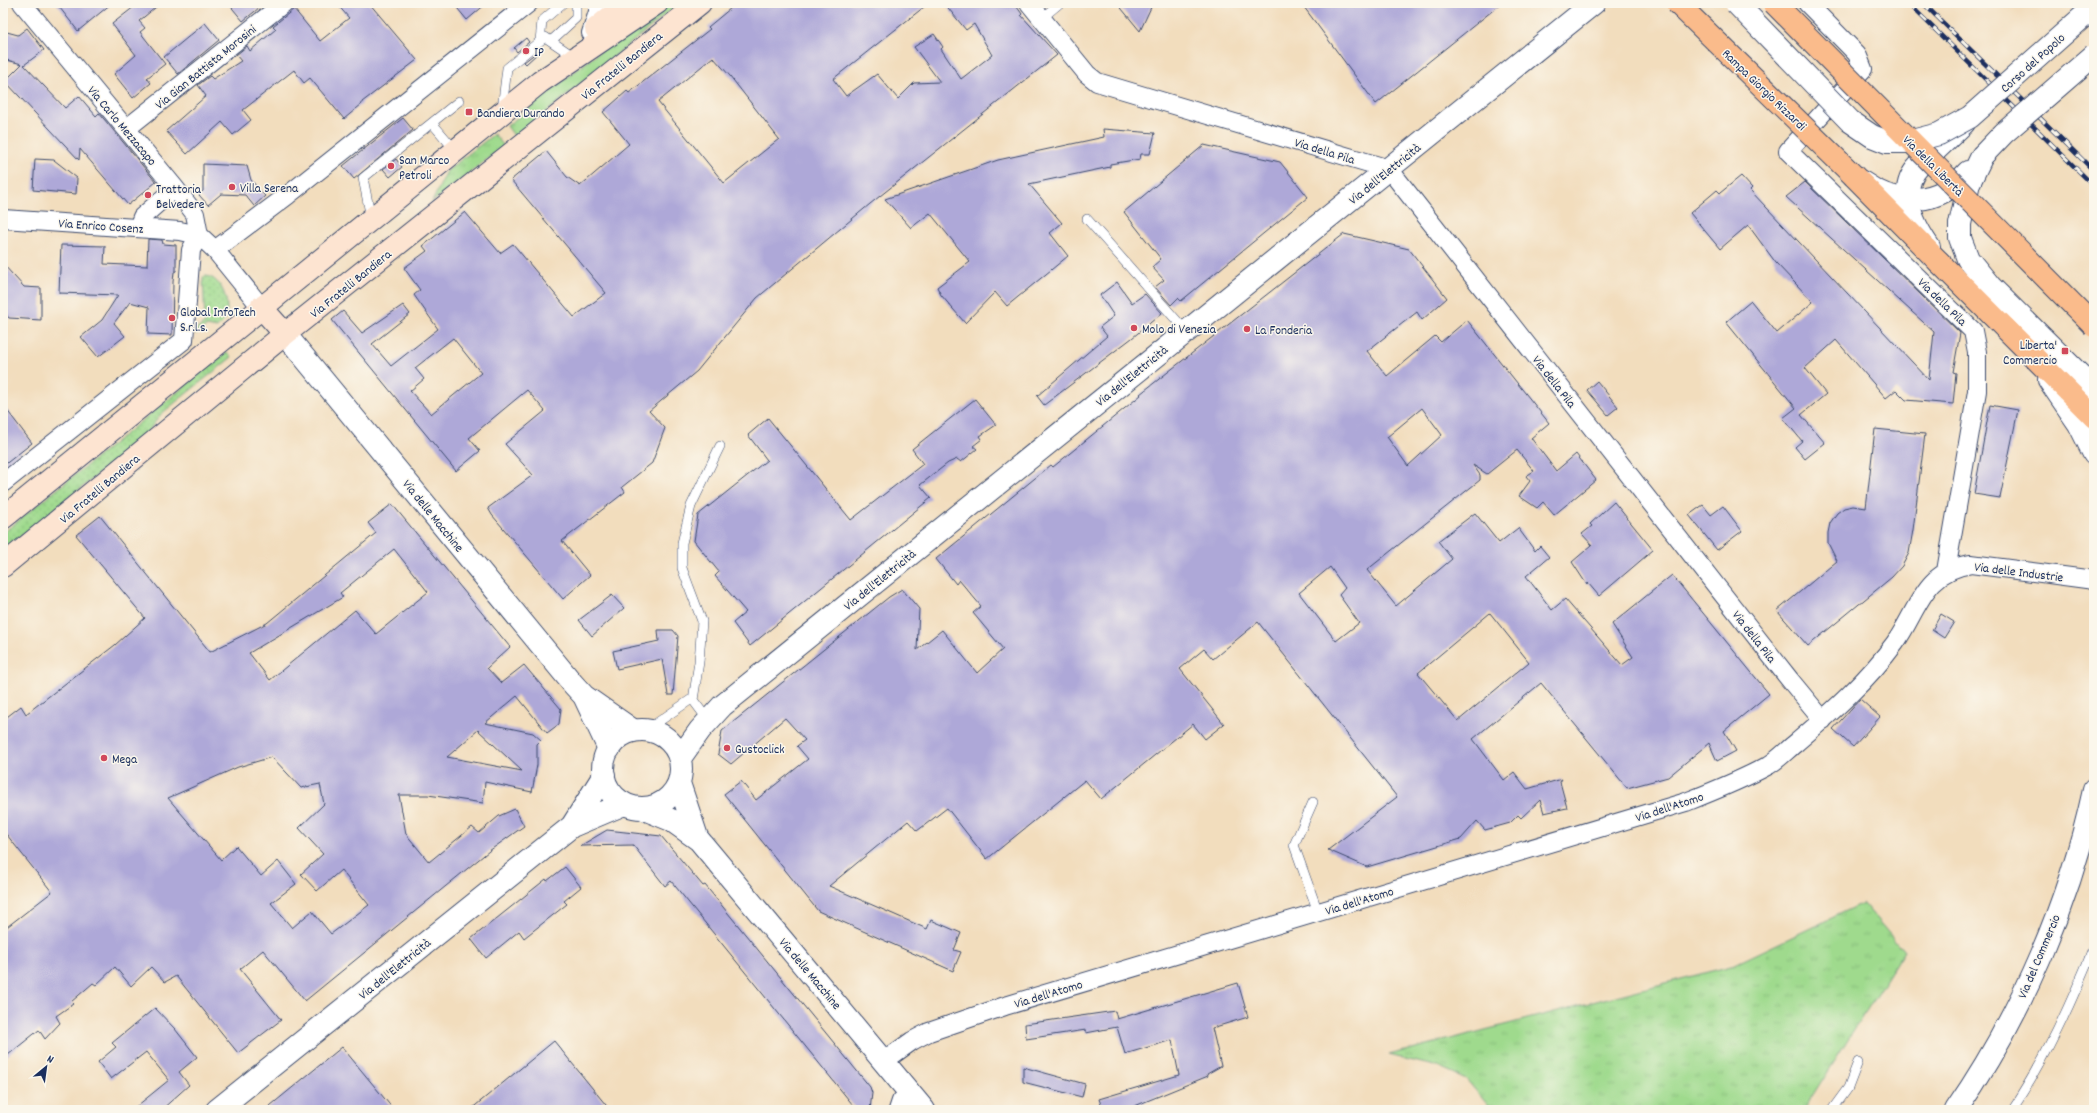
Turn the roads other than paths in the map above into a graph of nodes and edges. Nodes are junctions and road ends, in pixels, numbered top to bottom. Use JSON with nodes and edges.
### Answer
{"nodes":[{"id":1,"x":284,"y":3,"type":"edge"},
{"id":2,"x":529,"y":3,"type":"edge"},
{"id":3,"x":563,"y":3,"type":"edge"},
{"id":4,"x":576,"y":3,"type":"edge"},
{"id":5,"x":598,"y":3,"type":"edge"},
{"id":6,"x":627,"y":3,"type":"edge"},
{"id":7,"x":657,"y":3,"type":"edge"},
{"id":8,"x":700,"y":3,"type":"edge"},
{"id":9,"x":1029,"y":3,"type":"edge"},
{"id":10,"x":1060,"y":3,"type":"edge"},
{"id":11,"x":1594,"y":3,"type":"edge"},
{"id":12,"x":1677,"y":3,"type":"edge"},
{"id":13,"x":1736,"y":3,"type":"edge"},
{"id":14,"x":1774,"y":3,"type":"edge"},
{"id":15,"x":1807,"y":3,"type":"edge"},
{"id":16,"x":24,"y":4,"type":"edge"},
{"id":17,"x":2094,"y":7,"type":"edge"},
{"id":18,"x":1042,"y":18,"type":"junction"},
{"id":19,"x":591,"y":33,"type":"junction"},
{"id":20,"x":540,"y":41,"type":"junction"},
{"id":21,"x":551,"y":41,"type":"junction"},
{"id":22,"x":570,"y":54,"type":"junction"},
{"id":23,"x":2094,"y":55,"type":"edge"},
{"id":24,"x":540,"y":82,"type":"junction"},
{"id":25,"x":459,"y":101,"type":"dead end"},
{"id":26,"x":502,"y":113,"type":"junction"},
{"id":27,"x":1970,"y":117,"type":"junction"},
{"id":28,"x":432,"y":123,"type":"junction"},
{"id":29,"x":126,"y":129,"type":"junction"},
{"id":30,"x":455,"y":150,"type":"junction"},
{"id":31,"x":1982,"y":156,"type":"junction"},
{"id":32,"x":1388,"y":169,"type":"junction"},
{"id":33,"x":1854,"y":176,"type":"junction"},
{"id":34,"x":175,"y":188,"type":"junction"},
{"id":35,"x":1908,"y":200,"type":"junction"},
{"id":36,"x":371,"y":218,"type":"junction"},
{"id":37,"x":3,"y":219,"type":"edge"},
{"id":38,"x":1087,"y":219,"type":"dead end"},
{"id":39,"x":138,"y":228,"type":"junction"},
{"id":40,"x":199,"y":234,"type":"junction"},
{"id":41,"x":216,"y":250,"type":"junction"},
{"id":42,"x":1939,"y":262,"type":"junction"},
{"id":43,"x":261,"y":307,"type":"junction"},
{"id":44,"x":2094,"y":326,"type":"edge"},
{"id":45,"x":1186,"y":330,"type":"junction"},
{"id":46,"x":285,"y":334,"type":"junction"},
{"id":47,"x":2038,"y":364,"type":"junction"},
{"id":48,"x":2094,"y":389,"type":"edge"},
{"id":49,"x":2094,"y":418,"type":"edge"},
{"id":50,"x":720,"y":446,"type":"dead end"},
{"id":51,"x":2094,"y":454,"type":"edge"},
{"id":52,"x":3,"y":483,"type":"edge"},
{"id":53,"x":3,"y":518,"type":"edge"},
{"id":54,"x":3,"y":566,"type":"edge"},
{"id":55,"x":1946,"y":571,"type":"junction"},
{"id":56,"x":2094,"y":580,"type":"edge"},
{"id":57,"x":584,"y":696,"type":"junction"},
{"id":58,"x":693,"y":698,"type":"junction"},
{"id":59,"x":708,"y":720,"type":"junction"},
{"id":60,"x":1823,"y":720,"type":"junction"},
{"id":61,"x":639,"y":731,"type":"junction"},
{"id":62,"x":609,"y":749,"type":"junction"},
{"id":63,"x":680,"y":758,"type":"junction"},
{"id":64,"x":604,"y":775,"type":"junction"},
{"id":65,"x":679,"y":784,"type":"junction"},
{"id":66,"x":2094,"y":790,"type":"edge"},
{"id":67,"x":1313,"y":802,"type":"dead end"},
{"id":68,"x":634,"y":806,"type":"junction"},
{"id":69,"x":572,"y":826,"type":"junction"},
{"id":70,"x":697,"y":837,"type":"junction"},
{"id":71,"x":1318,"y":912,"type":"junction"},
{"id":72,"x":2094,"y":947,"type":"edge"},
{"id":73,"x":884,"y":1061,"type":"junction"},
{"id":74,"x":1858,"y":1062,"type":"dead end"},
{"id":75,"x":904,"y":1101,"type":"edge"},
{"id":76,"x":216,"y":1110,"type":"edge"},
{"id":77,"x":924,"y":1110,"type":"edge"},
{"id":78,"x":1832,"y":1110,"type":"edge"},
{"id":79,"x":1956,"y":1110,"type":"edge"},
{"id":80,"x":2012,"y":1110,"type":"edge"}],
"edges":[{"from":1,"to":29,"type":"street","name":"Via Gian Battista Morosini"},
{"from":2,"to":41,"type":"street"},
{"from":3,"to":20,"type":"lane"},
{"from":4,"to":21,"type":"lane"},
{"from":5,"to":19,"type":"street"},
{"from":6,"to":19,"type":"main road","name":"Via Fratelli Bandiera"},
{"from":7,"to":24,"type":"main road","name":"Via Fratelli Bandiera"},
{"from":8,"to":46,"type":"main road","name":"Via Fratelli Bandiera"},
{"from":9,"to":18,"type":"street","name":"Via della Pila"},
{"from":10,"to":18,"type":"lane"},
{"from":11,"to":32,"type":"street","name":"Via dell'Elettricità"},
{"from":12,"to":33,"type":"main road","name":"Rampa Giorgio Rizzardi","bridge":true},
{"from":13,"to":27,"type":"street","bridge":true},
{"from":14,"to":44,"type":"main road","name":"Via della Libertà","bridge":true},
{"from":15,"to":55,"type":"street","name":"Via della Pila"},
{"from":16,"to":29,"type":"street","name":"Via Carlo Mezzacapo"},
{"from":17,"to":27,"type":"street","name":"Corso del Popolo","bridge":true},
{"from":18,"to":32,"type":"street","name":"Via della Pila"},
{"from":19,"to":22,"type":"main road","name":"Via Fratelli Bandiera"},
{"from":20,"to":21,"type":"lane"},
{"from":20,"to":26,"type":"lane"},
{"from":21,"to":22,"type":"lane"},
{"from":22,"to":24,"type":"main road","name":"Via Fratelli Bandiera"},
{"from":23,"to":31,"type":"street","bridge":true},
{"from":24,"to":26,"type":"main road","name":"Via Fratelli Bandiera"},
{"from":25,"to":28,"type":"lane"},
{"from":26,"to":30,"type":"main road","name":"Via Fratelli Bandiera"},
{"from":27,"to":35,"type":"street","name":"Rampa Giorgio Rizzardi","bridge":true},
{"from":28,"to":30,"type":"lane"},
{"from":28,"to":36,"type":"lane"},
{"from":29,"to":34,"type":"street","name":"Via Carlo Mezzacapo"},
{"from":30,"to":36,"type":"main road","name":"Via Fratelli Bandiera"},
{"from":31,"to":35,"type":"street","name":"Rampa Giorgio Rizzardi"},
{"from":31,"to":48,"type":"street","bridge":true},
{"from":32,"to":45,"type":"street","name":"Via dell'Elettricità"},
{"from":32,"to":60,"type":"street","name":"Via della Pila"},
{"from":33,"to":35,"type":"street","name":"Rampa Giorgio Rizzardi"},
{"from":33,"to":42,"type":"main road","name":"Rampa Giorgio Rizzardi"},
{"from":34,"to":39,"type":"street"},
{"from":34,"to":40,"type":"street","name":"Via Carlo Mezzacapo"},
{"from":35,"to":42,"type":"street","name":"Rampa Giorgio Rizzardi"},
{"from":36,"to":43,"type":"main road","name":"Via Fratelli Bandiera"},
{"from":37,"to":39,"type":"street","name":"Via Enrico Cosenz"},
{"from":38,"to":45,"type":"lane"},
{"from":39,"to":40,"type":"street","name":"Via Enrico Cosenz"},
{"from":40,"to":41,"type":"street"},
{"from":40,"to":52,"type":"street"},
{"from":41,"to":43,"type":"street"},
{"from":42,"to":47,"type":"main road","name":"Rampa Giorgio Rizzardi"},
{"from":43,"to":46,"type":"main road"},
{"from":43,"to":53,"type":"main road","name":"Via Fratelli Bandiera"},
{"from":45,"to":59,"type":"street","name":"Via dell'Elettricità"},
{"from":46,"to":54,"type":"main road","name":"Via Fratelli Bandiera"},
{"from":46,"to":57,"type":"street","name":"Via delle Macchine"},
{"from":47,"to":49,"type":"main road","name":"Rampa Giorgio Rizzardi"},
{"from":47,"to":51,"type":"street"},
{"from":50,"to":58,"type":"lane"},
{"from":55,"to":56,"type":"street","name":"Via delle Industrie"},
{"from":55,"to":60,"type":"street"},
{"from":57,"to":61,"type":"street","name":"Via delle Macchine"},
{"from":57,"to":62,"type":"street","name":"Via delle Macchine"},
{"from":58,"to":59,"type":"lane"},
{"from":58,"to":61,"type":"lane"},
{"from":59,"to":63,"type":"street","name":"Via dell'Elettricità"},
{"from":60,"to":71,"type":"street","name":"Via dell'Atomo"},
{"from":61,"to":62,"type":"street"},
{"from":61,"to":63,"type":"street"},
{"from":62,"to":64,"type":"street"},
{"from":63,"to":65,"type":"street"},
{"from":64,"to":68,"type":"street"},
{"from":64,"to":69,"type":"street","name":"Via dell'Elettricità"},
{"from":65,"to":68,"type":"street"},
{"from":65,"to":70,"type":"street","name":"Via delle Macchine"},
{"from":66,"to":79,"type":"street","name":"Via del Commercio"},
{"from":67,"to":71,"type":"lane"},
{"from":68,"to":69,"type":"street","name":"Via dell'Elettricità"},
{"from":68,"to":70,"type":"street","name":"Via delle Macchine"},
{"from":69,"to":76,"type":"street","name":"Via dell'Elettricità"},
{"from":70,"to":73,"type":"street","name":"Via delle Macchine"},
{"from":71,"to":73,"type":"street","name":"Via dell'Atomo"},
{"from":72,"to":80,"type":"lane"},
{"from":73,"to":75,"type":"street","name":"Via delle Macchine"},
{"from":74,"to":78,"type":"lane"},
{"from":75,"to":77,"type":"street","name":"Via delle Macchine"}]}
